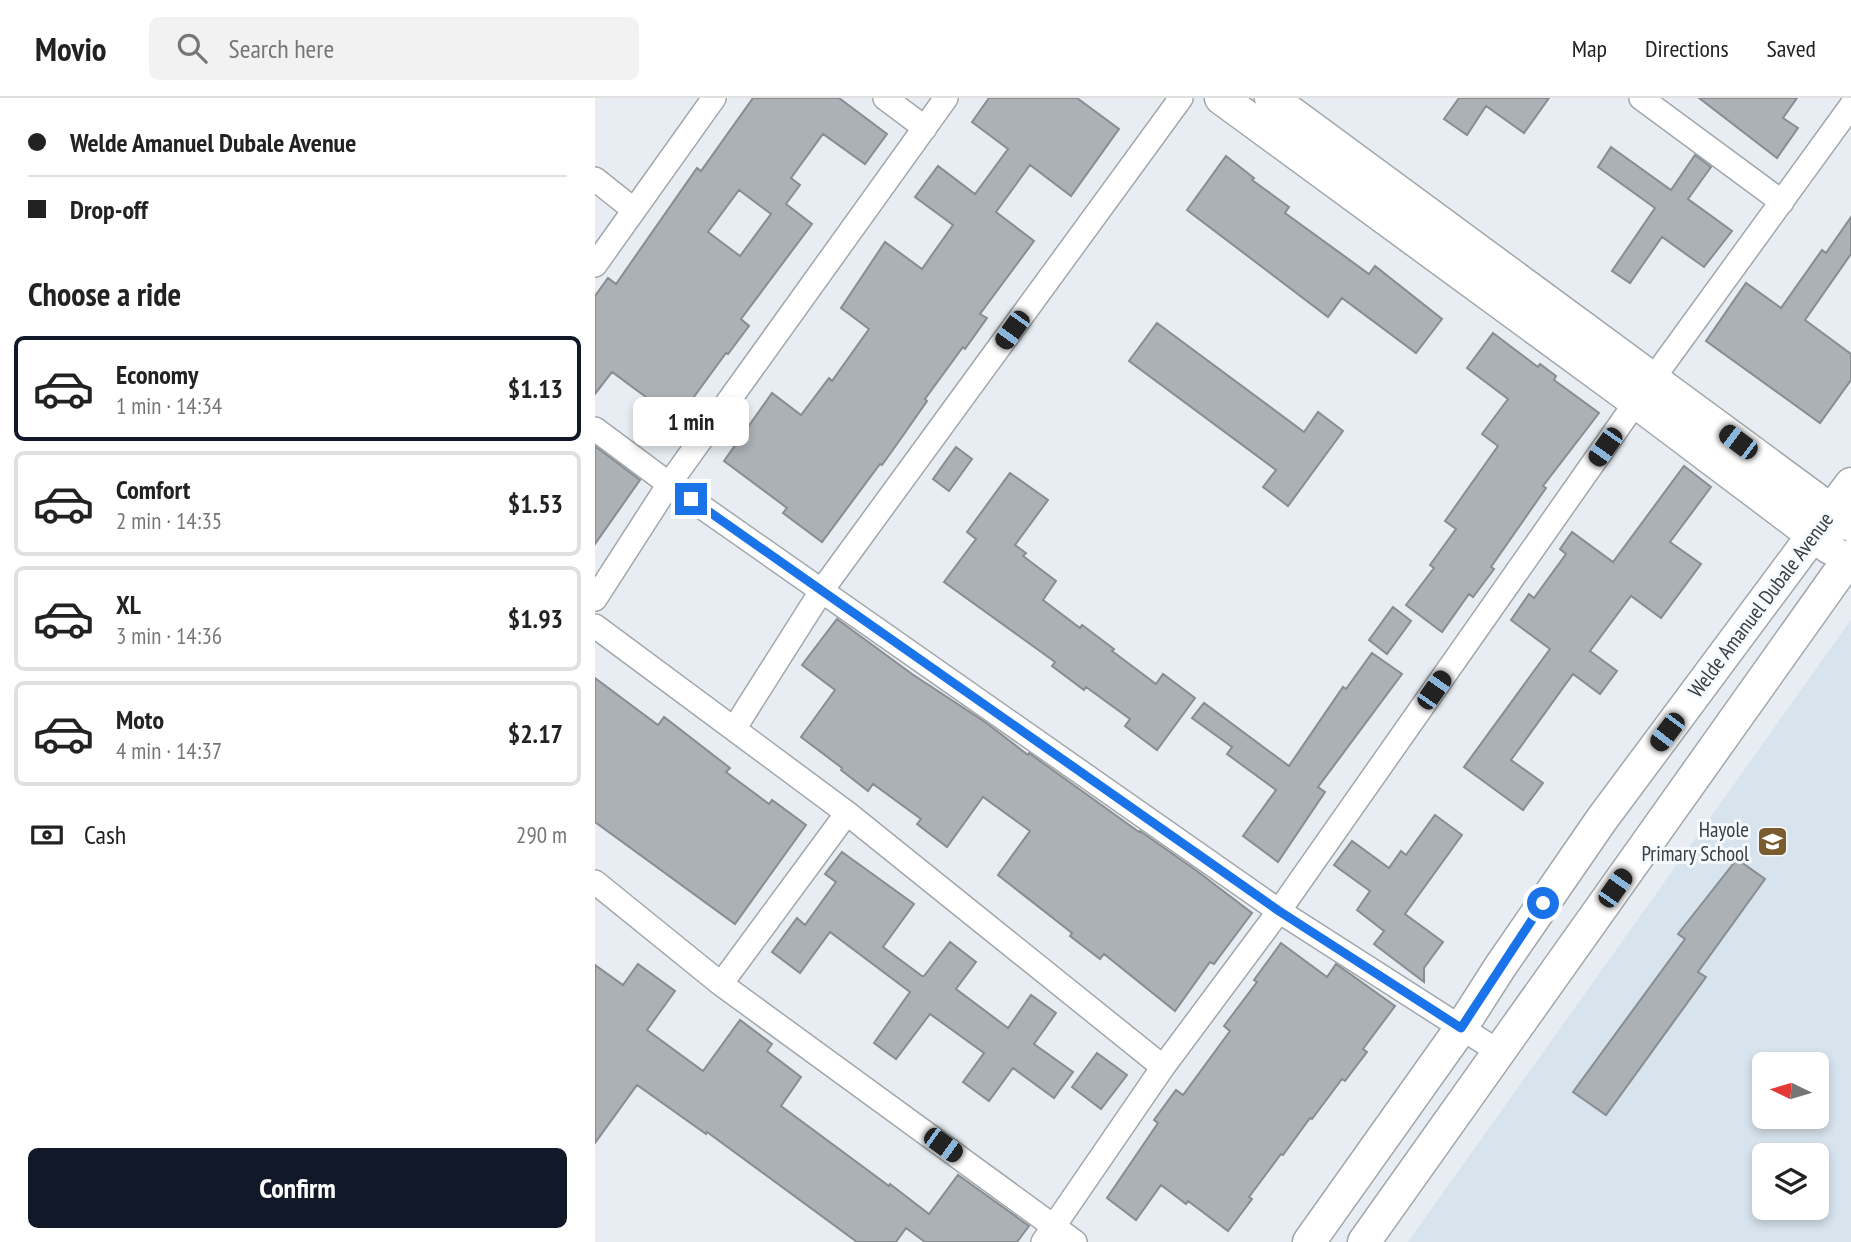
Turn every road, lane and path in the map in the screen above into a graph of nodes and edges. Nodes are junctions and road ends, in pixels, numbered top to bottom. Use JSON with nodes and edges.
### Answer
{"nodes":[{"id":1,"x":714,"y":98,"type":"edge"},
{"id":2,"x":885,"y":98,"type":"edge"},
{"id":3,"x":946,"y":98,"type":"edge"},
{"id":4,"x":1181,"y":98,"type":"edge"},
{"id":5,"x":1221,"y":98,"type":"edge"},
{"id":6,"x":1271,"y":98,"type":"edge"},
{"id":7,"x":1641,"y":98,"type":"edge"},
{"id":8,"x":1851,"y":106,"type":"edge"},
{"id":9,"x":925,"y":128,"type":"junction"},
{"id":10,"x":595,"y":179,"type":"edge"},
{"id":11,"x":1782,"y":202,"type":"junction"},
{"id":12,"x":634,"y":210,"type":"junction"},
{"id":13,"x":595,"y":265,"type":"edge"},
{"id":14,"x":1645,"y":391,"type":"junction"},
{"id":15,"x":595,"y":429,"type":"edge"},
{"id":16,"x":669,"y":484,"type":"junction"},
{"id":17,"x":1851,"y":484,"type":"edge"},
{"id":18,"x":1841,"y":518,"type":"edge"},
{"id":19,"x":1813,"y":536,"type":"junction"},
{"id":20,"x":1850,"y":560,"type":"edge"},
{"id":21,"x":822,"y":590,"type":"junction"},
{"id":22,"x":595,"y":599,"type":"edge"},
{"id":23,"x":595,"y":626,"type":"edge"},
{"id":24,"x":734,"y":729,"type":"junction"},
{"id":25,"x":846,"y":813,"type":"junction"},
{"id":26,"x":595,"y":883,"type":"edge"},
{"id":27,"x":1279,"y":911,"type":"junction"},
{"id":28,"x":721,"y":984,"type":"junction"},
{"id":29,"x":1461,"y":1028,"type":"junction"},
{"id":30,"x":1499,"y":1052,"type":"junction"},
{"id":31,"x":1163,"y":1067,"type":"junction"},
{"id":32,"x":1048,"y":1234,"type":"edge"},
{"id":33,"x":1075,"y":1242,"type":"edge"},
{"id":34,"x":1309,"y":1242,"type":"edge"},
{"id":35,"x":1364,"y":1242,"type":"edge"}],
"edges":[{"from":1,"to":12,"type":"street"},
{"from":2,"to":9,"type":"street"},
{"from":3,"to":9,"type":"street"},
{"from":4,"to":21,"type":"street"},
{"from":5,"to":14,"type":"main road"},
{"from":6,"to":14,"type":"main road"},
{"from":7,"to":11,"type":"street"},
{"from":8,"to":11,"type":"street"},
{"from":9,"to":16,"type":"street"},
{"from":10,"to":12,"type":"street"},
{"from":11,"to":14,"type":"street"},
{"from":12,"to":13,"type":"street"},
{"from":14,"to":18,"type":"main road"},
{"from":14,"to":19,"type":"main road"},
{"from":14,"to":27,"type":"street"},
{"from":15,"to":16,"type":"street"},
{"from":16,"to":21,"type":"street"},
{"from":16,"to":22,"type":"street"},
{"from":17,"to":18,"type":"main road","name":"Welde Amanuel Dubale Avenue"},
{"from":18,"to":19,"type":"main road","name":"Welde Amanuel Dubale Avenue"},
{"from":19,"to":20,"type":"main road"},
{"from":19,"to":29,"type":"main road","name":"Welde Amanuel Dubale Avenue"},
{"from":20,"to":30,"type":"main road"},
{"from":21,"to":24,"type":"street"},
{"from":21,"to":27,"type":"street"},
{"from":23,"to":24,"type":"street"},
{"from":24,"to":25,"type":"street"},
{"from":25,"to":28,"type":"street"},
{"from":25,"to":31,"type":"street"},
{"from":26,"to":28,"type":"street"},
{"from":27,"to":29,"type":"street"},
{"from":27,"to":31,"type":"street"},
{"from":28,"to":32,"type":"street"},
{"from":29,"to":30,"type":"street"},
{"from":29,"to":34,"type":"main road","name":"Welde Amanuel Dubale Avenue"},
{"from":30,"to":35,"type":"main road"},
{"from":31,"to":32,"type":"street"},
{"from":32,"to":33,"type":"street"}]}
